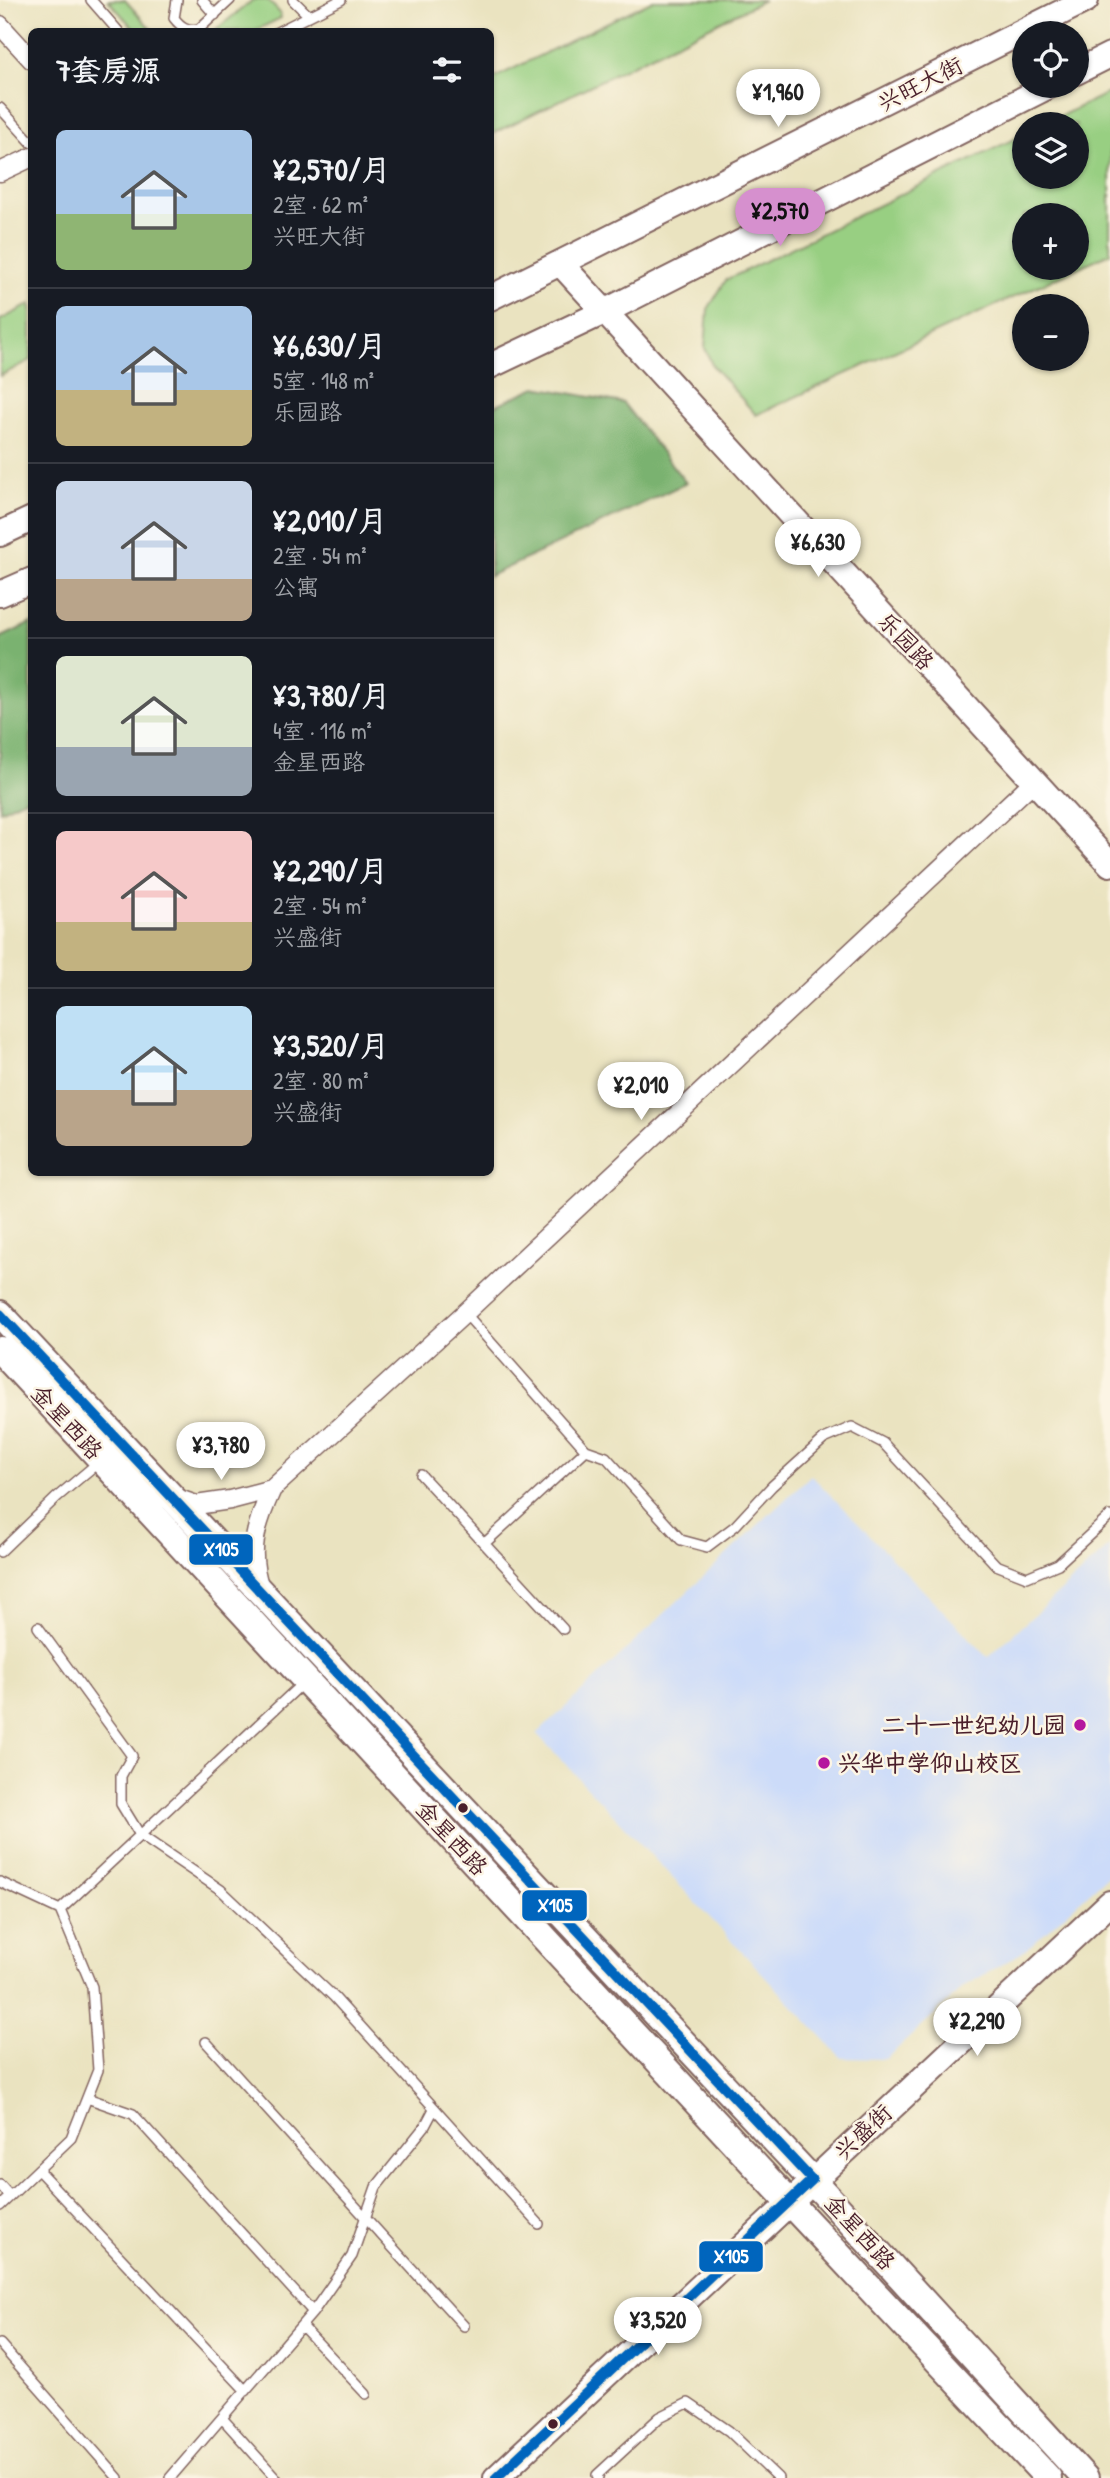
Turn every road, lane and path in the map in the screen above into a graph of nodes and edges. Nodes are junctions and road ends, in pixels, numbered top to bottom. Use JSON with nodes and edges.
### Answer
{"nodes":[{"id":1,"x":91,"y":0,"type":"edge"},
{"id":2,"x":177,"y":0,"type":"edge"},
{"id":3,"x":202,"y":0,"type":"edge"},
{"id":4,"x":293,"y":0,"type":"edge"},
{"id":5,"x":341,"y":0,"type":"edge"},
{"id":6,"x":1086,"y":0,"type":"edge"},
{"id":7,"x":228,"y":1,"type":"edge"},
{"id":8,"x":215,"y":15,"type":"junction"},
{"id":9,"x":309,"y":16,"type":"junction"},
{"id":10,"x":0,"y":25,"type":"edge"},
{"id":11,"x":116,"y":28,"type":"edge"},
{"id":12,"x":184,"y":28,"type":"edge"},
{"id":13,"x":200,"y":28,"type":"edge"},
{"id":14,"x":285,"y":28,"type":"edge"},
{"id":15,"x":1110,"y":55,"type":"edge"},
{"id":16,"x":28,"y":56,"type":"edge"},
{"id":17,"x":1089,"y":66,"type":"edge"},
{"id":18,"x":1025,"y":98,"type":"edge"},
{"id":19,"x":0,"y":108,"type":"edge"},
{"id":20,"x":28,"y":139,"type":"edge"},
{"id":21,"x":28,"y":159,"type":"edge"},
{"id":22,"x":0,"y":172,"type":"edge"},
{"id":23,"x":561,"y":264,"type":"junction"},
{"id":24,"x":494,"y":296,"type":"edge"},
{"id":25,"x":604,"y":312,"type":"junction"},
{"id":26,"x":494,"y":364,"type":"edge"},
{"id":27,"x":28,"y":521,"type":"edge"},
{"id":28,"x":0,"y":534,"type":"edge"},
{"id":29,"x":28,"y":582,"type":"edge"},
{"id":30,"x":0,"y":594,"type":"edge"},
{"id":31,"x":1034,"y":781,"type":"junction"},
{"id":32,"x":1110,"y":863,"type":"edge"},
{"id":33,"x":465,"y":1313,"type":"junction"},
{"id":34,"x":0,"y":1314,"type":"edge"},
{"id":35,"x":0,"y":1350,"type":"edge"},
{"id":36,"x":586,"y":1450,"type":"junction"},
{"id":37,"x":102,"y":1459,"type":"junction"},
{"id":38,"x":421,"y":1475,"type":"dead end"},
{"id":39,"x":272,"y":1489,"type":"junction"},
{"id":40,"x":169,"y":1495,"type":"junction"},
{"id":41,"x":1110,"y":1516,"type":"edge"},
{"id":42,"x":485,"y":1543,"type":"junction"},
{"id":43,"x":0,"y":1552,"type":"edge"},
{"id":44,"x":262,"y":1594,"type":"junction"},
{"id":45,"x":38,"y":1627,"type":"dead end"},
{"id":46,"x":563,"y":1629,"type":"dead end"},
{"id":47,"x":306,"y":1679,"type":"junction"},
{"id":48,"x":140,"y":1835,"type":"junction"},
{"id":49,"x":0,"y":1882,"type":"edge"},
{"id":50,"x":1110,"y":1903,"type":"edge"},
{"id":51,"x":60,"y":1910,"type":"junction"},
{"id":52,"x":206,"y":2042,"type":"dead end"},
{"id":53,"x":87,"y":2098,"type":"junction"},
{"id":54,"x":434,"y":2109,"type":"junction"},
{"id":55,"x":38,"y":2170,"type":"junction"},
{"id":56,"x":812,"y":2180,"type":"junction"},
{"id":57,"x":0,"y":2185,"type":"edge"},
{"id":58,"x":10,"y":2196,"type":"junction"},
{"id":59,"x":789,"y":2202,"type":"junction"},
{"id":60,"x":0,"y":2206,"type":"edge"},
{"id":61,"x":366,"y":2217,"type":"junction"},
{"id":62,"x":539,"y":2224,"type":"dead end"},
{"id":63,"x":313,"y":2312,"type":"junction"},
{"id":64,"x":302,"y":2326,"type":"junction"},
{"id":65,"x":464,"y":2326,"type":"dead end"},
{"id":66,"x":0,"y":2344,"type":"edge"},
{"id":67,"x":246,"y":2391,"type":"junction"},
{"id":68,"x":366,"y":2394,"type":"dead end"},
{"id":69,"x":222,"y":2418,"type":"junction"},
{"id":70,"x":118,"y":2478,"type":"edge"},
{"id":71,"x":170,"y":2478,"type":"edge"},
{"id":72,"x":276,"y":2478,"type":"edge"},
{"id":73,"x":496,"y":2478,"type":"edge"},
{"id":74,"x":598,"y":2478,"type":"edge"},
{"id":75,"x":778,"y":2478,"type":"edge"},
{"id":76,"x":1048,"y":2478,"type":"edge"},
{"id":77,"x":1085,"y":2478,"type":"edge"}],
"edges":[{"from":1,"to":11,"type":"lane"},
{"from":2,"to":12,"type":"lane"},
{"from":3,"to":8,"type":"lane"},
{"from":4,"to":9,"type":"lane"},
{"from":5,"to":9,"type":"lane"},
{"from":6,"to":23,"type":"street","name":"兴旺大街"},
{"from":7,"to":8,"type":"lane"},
{"from":8,"to":13,"type":"lane"},
{"from":9,"to":14,"type":"lane"},
{"from":10,"to":16,"type":"street"},
{"from":15,"to":17,"type":"street"},
{"from":18,"to":25,"type":"street"},
{"from":19,"to":20,"type":"lane"},
{"from":21,"to":22,"type":"street"},
{"from":23,"to":24,"type":"street","name":"兴旺大街"},
{"from":23,"to":25,"type":"street","name":"乐园路"},
{"from":25,"to":26,"type":"street"},
{"from":25,"to":31,"type":"street","name":"乐园路"},
{"from":27,"to":28,"type":"street"},
{"from":29,"to":30,"type":"street"},
{"from":31,"to":32,"type":"street","name":"乐园路"},
{"from":31,"to":33,"type":"street"},
{"from":33,"to":36,"type":"lane"},
{"from":33,"to":39,"type":"street"},
{"from":34,"to":40,"type":"main road","name":"金星西路"},
{"from":35,"to":37,"type":"main road","name":"金星西路"},
{"from":36,"to":41,"type":"lane"},
{"from":36,"to":42,"type":"lane"},
{"from":37,"to":43,"type":"lane"},
{"from":37,"to":47,"type":"main road","name":"金星西路"},
{"from":38,"to":42,"type":"lane"},
{"from":39,"to":40,"type":"street"},
{"from":39,"to":44,"type":"street"},
{"from":40,"to":44,"type":"main road","name":"金星西路"},
{"from":42,"to":46,"type":"lane"},
{"from":44,"to":56,"type":"main road","name":"金星西路"},
{"from":45,"to":48,"type":"lane"},
{"from":47,"to":48,"type":"lane"},
{"from":47,"to":59,"type":"main road","name":"金星西路"},
{"from":48,"to":51,"type":"lane"},
{"from":48,"to":54,"type":"lane"},
{"from":49,"to":51,"type":"lane"},
{"from":50,"to":56,"type":"street","name":"兴盛街"},
{"from":51,"to":53,"type":"lane"},
{"from":52,"to":61,"type":"lane"},
{"from":53,"to":55,"type":"lane"},
{"from":53,"to":63,"type":"lane"},
{"from":54,"to":61,"type":"lane"},
{"from":54,"to":62,"type":"lane"},
{"from":55,"to":58,"type":"lane"},
{"from":55,"to":67,"type":"lane"},
{"from":56,"to":59,"type":"street","name":"兴盛街"},
{"from":56,"to":77,"type":"main road","name":"金星西路"},
{"from":57,"to":58,"type":"lane"},
{"from":58,"to":60,"type":"lane"},
{"from":59,"to":73,"type":"street","name":"兴盛街"},
{"from":59,"to":76,"type":"main road","name":"金星西路"},
{"from":61,"to":63,"type":"lane"},
{"from":61,"to":65,"type":"lane"},
{"from":63,"to":64,"type":"lane"},
{"from":64,"to":67,"type":"lane"},
{"from":64,"to":68,"type":"lane"},
{"from":66,"to":70,"type":"lane"},
{"from":67,"to":69,"type":"lane"},
{"from":69,"to":71,"type":"lane"},
{"from":69,"to":72,"type":"lane"},
{"from":74,"to":75,"type":"lane"}]}
